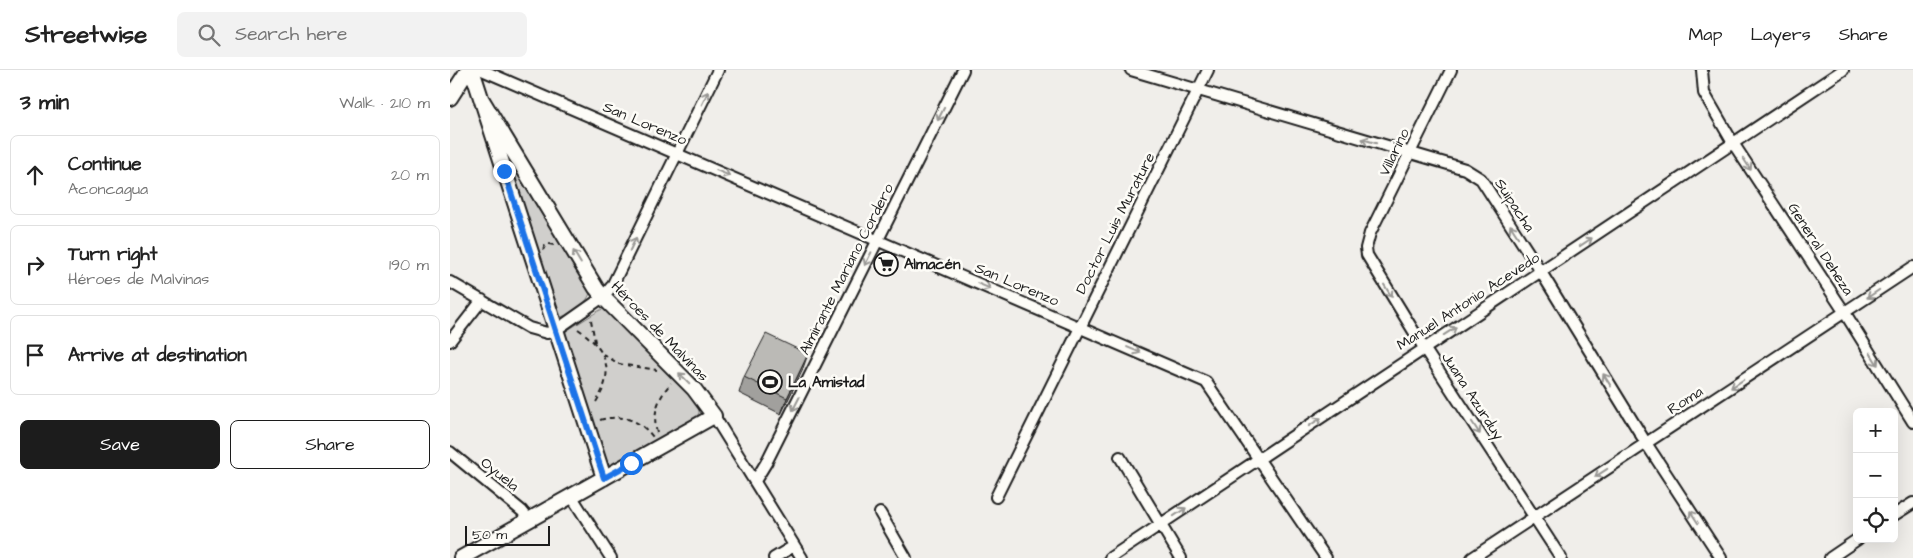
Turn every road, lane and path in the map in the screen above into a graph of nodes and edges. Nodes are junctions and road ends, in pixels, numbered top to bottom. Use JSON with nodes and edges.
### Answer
{"nodes":[{"id":1,"x":468,"y":70,"type":"edge"},
{"id":2,"x":472,"y":70,"type":"edge"},
{"id":3,"x":482,"y":70,"type":"edge"},
{"id":4,"x":718,"y":70,"type":"edge"},
{"id":5,"x":963,"y":70,"type":"edge"},
{"id":6,"x":1131,"y":70,"type":"edge"},
{"id":7,"x":1208,"y":70,"type":"edge"},
{"id":8,"x":1451,"y":70,"type":"edge"},
{"id":9,"x":1702,"y":70,"type":"edge"},
{"id":10,"x":1843,"y":70,"type":"edge"},
{"id":11,"x":1199,"y":89,"type":"junction"},
{"id":12,"x":450,"y":98,"type":"edge"},
{"id":13,"x":482,"y":100,"type":"junction"},
{"id":14,"x":1733,"y":143,"type":"junction"},
{"id":15,"x":678,"y":153,"type":"junction"},
{"id":16,"x":1410,"y":153,"type":"junction"},
{"id":17,"x":878,"y":240,"type":"junction"},
{"id":18,"x":557,"y":247,"type":"dead end"},
{"id":19,"x":1366,"y":248,"type":"joint"},
{"id":20,"x":543,"y":255,"type":"dead end"},
{"id":21,"x":1913,"y":267,"type":"edge"},
{"id":22,"x":1541,"y":272,"type":"junction"},
{"id":23,"x":450,"y":282,"type":"edge"},
{"id":24,"x":603,"y":297,"type":"junction"},
{"id":25,"x":482,"y":300,"type":"junction"},
{"id":26,"x":1845,"y":313,"type":"junction"},
{"id":27,"x":591,"y":320,"type":"dead end"},
{"id":28,"x":1080,"y":327,"type":"junction"},
{"id":29,"x":578,"y":329,"type":"dead end"},
{"id":30,"x":556,"y":330,"type":"junction"},
{"id":31,"x":450,"y":341,"type":"edge"},
{"id":32,"x":595,"y":342,"type":"junction"},
{"id":33,"x":1424,"y":348,"type":"junction"},
{"id":34,"x":603,"y":354,"type":"junction"},
{"id":35,"x":675,"y":370,"type":"junction"},
{"id":36,"x":582,"y":412,"type":"junction"},
{"id":37,"x":714,"y":416,"type":"junction"},
{"id":38,"x":1913,"y":422,"type":"edge"},
{"id":39,"x":587,"y":426,"type":"junction"},
{"id":40,"x":1646,"y":443,"type":"junction"},
{"id":41,"x":661,"y":446,"type":"junction"},
{"id":42,"x":450,"y":452,"type":"edge"},
{"id":43,"x":1120,"y":457,"type":"dead end"},
{"id":44,"x":1260,"y":459,"type":"junction"},
{"id":45,"x":604,"y":478,"type":"junction"},
{"id":46,"x":755,"y":481,"type":"junction"},
{"id":47,"x":572,"y":497,"type":"junction"},
{"id":48,"x":996,"y":497,"type":"dead end"},
{"id":49,"x":1913,"y":503,"type":"edge"},
{"id":50,"x":1898,"y":512,"type":"edge"},
{"id":51,"x":880,"y":513,"type":"dead end"},
{"id":52,"x":1534,"y":516,"type":"junction"},
{"id":53,"x":530,"y":520,"type":"junction"},
{"id":54,"x":1161,"y":524,"type":"junction"},
{"id":55,"x":1853,"y":542,"type":"edge"},
{"id":56,"x":794,"y":546,"type":"junction"},
{"id":57,"x":461,"y":558,"type":"edge"},
{"id":58,"x":611,"y":558,"type":"edge"},
{"id":59,"x":774,"y":558,"type":"edge"},
{"id":60,"x":802,"y":558,"type":"edge"},
{"id":61,"x":906,"y":558,"type":"edge"},
{"id":62,"x":1110,"y":558,"type":"edge"},
{"id":63,"x":1181,"y":558,"type":"edge"},
{"id":64,"x":1326,"y":558,"type":"edge"},
{"id":65,"x":1472,"y":558,"type":"edge"},
{"id":66,"x":1561,"y":558,"type":"edge"},
{"id":67,"x":1721,"y":558,"type":"edge"},
{"id":68,"x":1830,"y":558,"type":"edge"}],
"edges":[{"from":1,"to":12,"type":"street"},
{"from":2,"to":13,"type":"street","name":"Héroes de Malvinas"},
{"from":3,"to":15,"type":"street","name":"San Lorenzo"},
{"from":15,"to":4,"type":"street","one_way":true},
{"from":5,"to":17,"type":"street","name":"Almirante Mariano Cordero","one_way":true},
{"from":6,"to":11,"type":"street","name":"Suipacha"},
{"from":7,"to":11,"type":"street","name":"Doctor Luis Murature"},
{"from":8,"to":16,"type":"street","name":"Villarino"},
{"from":9,"to":14,"type":"street","name":"General Deheza"},
{"from":10,"to":14,"type":"street","name":"Manuel Antonio Acevedo"},
{"from":16,"to":11,"type":"street","name":"Suipacha","one_way":true},
{"from":11,"to":28,"type":"street","name":"Doctor Luis Murature"},
{"from":24,"to":13,"type":"street","name":"Héroes de Malvinas","one_way":true},
{"from":13,"to":30,"type":"street","name":"Héroes de Malvinas"},
{"from":22,"to":14,"type":"street","name":"Manuel Antonio Acevedo","one_way":true},
{"from":14,"to":26,"type":"street","name":"General Deheza","one_way":true},
{"from":15,"to":17,"type":"street","name":"San Lorenzo","one_way":true},
{"from":24,"to":15,"type":"street","one_way":true},
{"from":16,"to":19,"type":"street","name":"Villarino"},
{"from":22,"to":16,"type":"street","name":"Suipacha","one_way":true},
{"from":17,"to":28,"type":"street","name":"San Lorenzo","one_way":true},
{"from":17,"to":46,"type":"street","name":"Almirante Mariano Cordero","one_way":true},
{"from":18,"to":20,"type":"path"},
{"from":19,"to":33,"type":"street","name":"Juana Azurduy","one_way":true},
{"from":21,"to":26,"type":"street","name":"Roma","one_way":true},
{"from":33,"to":22,"type":"street","name":"Manuel Antonio Acevedo","one_way":true},
{"from":40,"to":22,"type":"street","name":"Suipacha","one_way":true},
{"from":23,"to":25,"type":"street"},
{"from":24,"to":30,"type":"street"},
{"from":24,"to":35,"type":"street","name":"Héroes de Malvinas"},
{"from":25,"to":30,"type":"street"},
{"from":25,"to":31,"type":"street"},
{"from":26,"to":38,"type":"street","name":"General Deheza","one_way":true},
{"from":26,"to":40,"type":"street","name":"Roma","one_way":true},
{"from":27,"to":32,"type":"path"},
{"from":28,"to":44,"type":"street","name":"San Lorenzo","one_way":true},
{"from":28,"to":48,"type":"street","name":"Doctor Luis Murature"},
{"from":29,"to":32,"type":"path"},
{"from":30,"to":36,"type":"street","name":"Héroes de Malvinas"},
{"from":32,"to":34,"type":"path"},
{"from":44,"to":33,"type":"street","name":"Manuel Antonio Acevedo","one_way":true},
{"from":33,"to":52,"type":"street","name":"Juana Azurduy","one_way":true},
{"from":34,"to":35,"type":"path"},
{"from":34,"to":36,"type":"path"},
{"from":37,"to":35,"type":"street","name":"Héroes de Malvinas","one_way":true},
{"from":35,"to":41,"type":"path"},
{"from":36,"to":39,"type":"street","name":"Héroes de Malvinas"},
{"from":37,"to":41,"type":"street"},
{"from":37,"to":46,"type":"street","name":"Héroes de Malvinas"},
{"from":39,"to":41,"type":"path"},
{"from":39,"to":45,"type":"street","name":"Héroes de Malvinas"},
{"from":40,"to":52,"type":"street","name":"Roma","one_way":true},
{"from":67,"to":40,"type":"street","name":"Suipacha","one_way":true},
{"from":41,"to":45,"type":"street"},
{"from":42,"to":53,"type":"street","name":"Oyuela"},
{"from":43,"to":54,"type":"street"},
{"from":54,"to":44,"type":"street","name":"Manuel Antonio Acevedo","one_way":true},
{"from":44,"to":64,"type":"street","name":"San Lorenzo"},
{"from":45,"to":47,"type":"street"},
{"from":46,"to":56,"type":"street","name":"Héroes de Malvinas"},
{"from":47,"to":53,"type":"street"},
{"from":47,"to":58,"type":"street"},
{"from":49,"to":50,"type":"street"},
{"from":51,"to":61,"type":"street"},
{"from":52,"to":65,"type":"street","name":"Roma"},
{"from":52,"to":66,"type":"street","name":"Juana Azurduy"},
{"from":53,"to":57,"type":"street"},
{"from":54,"to":62,"type":"street","name":"Manuel Antonio Acevedo"},
{"from":54,"to":63,"type":"street"},
{"from":55,"to":68,"type":"street"},
{"from":56,"to":59,"type":"street"},
{"from":56,"to":60,"type":"street","name":"Héroes de Malvinas"}]}
